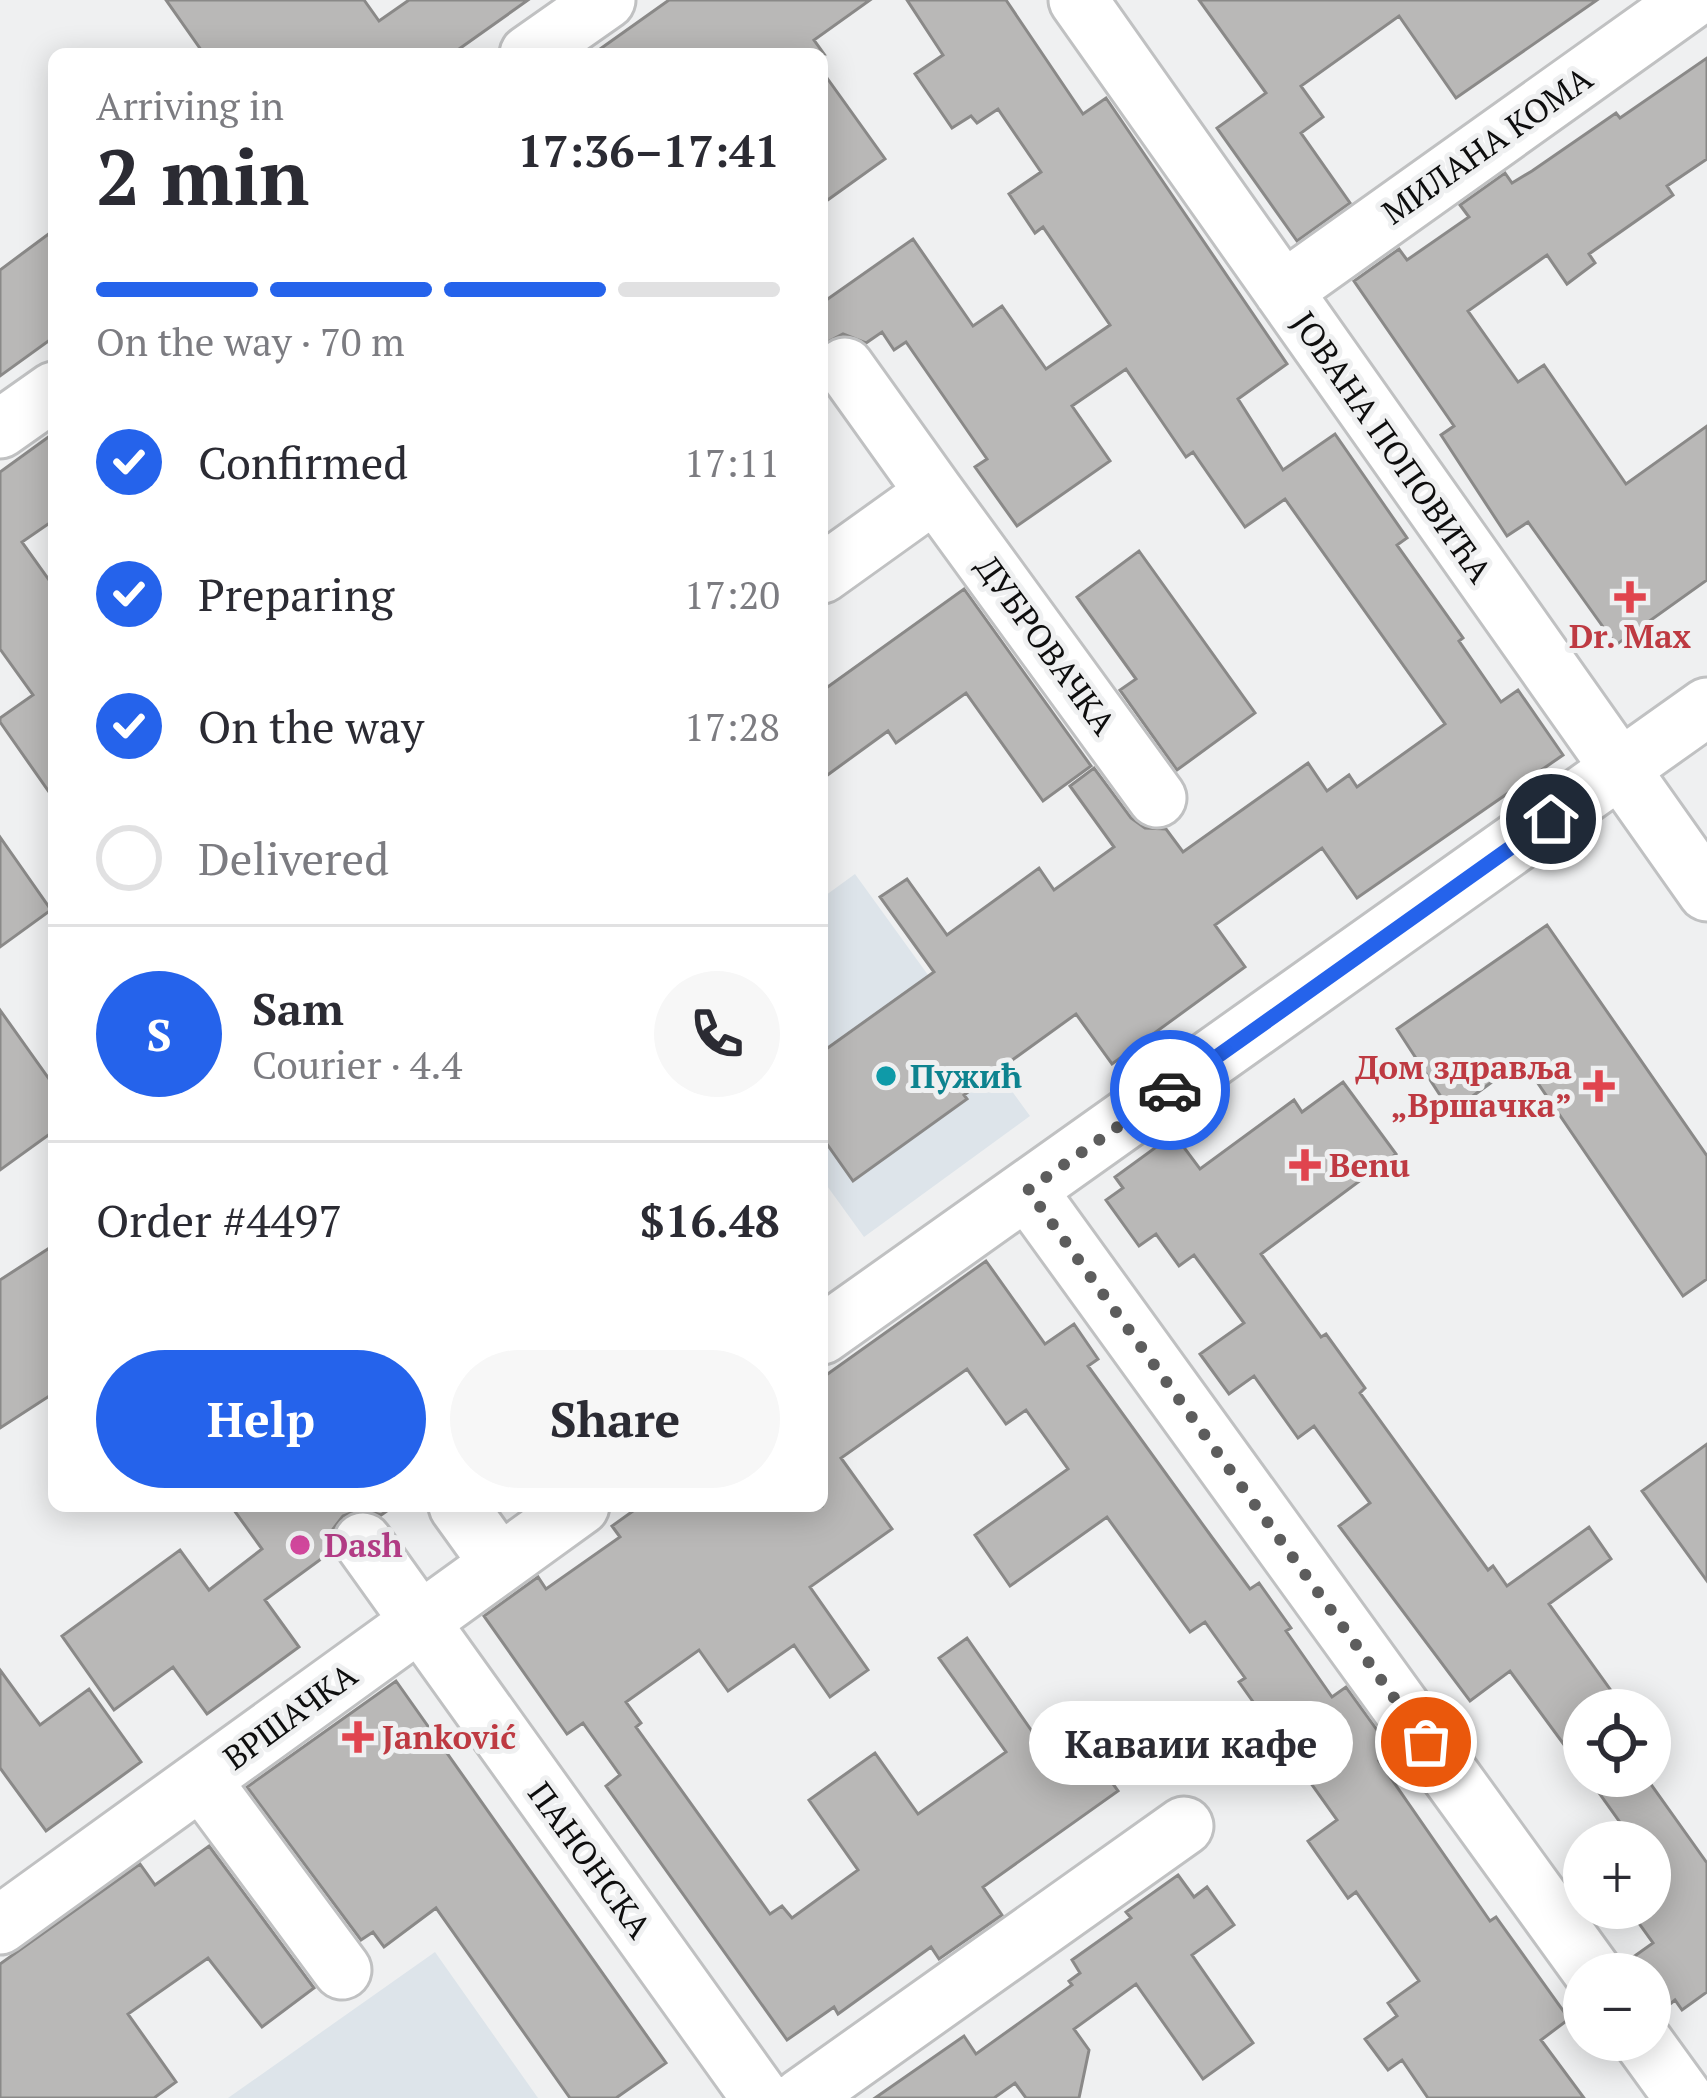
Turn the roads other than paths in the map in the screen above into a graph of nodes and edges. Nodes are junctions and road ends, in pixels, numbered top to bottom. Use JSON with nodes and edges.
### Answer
{"nodes":[{"id":1,"x":606,"y":0,"type":"edge"},
{"id":2,"x":1078,"y":0,"type":"edge"},
{"id":3,"x":1691,"y":0,"type":"edge"},
{"id":4,"x":538,"y":48,"type":"edge"},
{"id":5,"x":1283,"y":291,"type":"junction"},
{"id":6,"x":845,"y":367,"type":"dead end"},
{"id":7,"x":48,"y":395,"type":"edge"},
{"id":8,"x":0,"y":429,"type":"edge"},
{"id":9,"x":935,"y":493,"type":"junction"},
{"id":10,"x":828,"y":570,"type":"edge"},
{"id":11,"x":1707,"y":707,"type":"edge"},
{"id":12,"x":1619,"y":771,"type":"junction"},
{"id":13,"x":1156,"y":798,"type":"dead end"},
{"id":14,"x":1707,"y":892,"type":"edge"},
{"id":15,"x":1028,"y":1190,"type":"junction"},
{"id":16,"x":828,"y":1331,"type":"edge"},
{"id":17,"x":462,"y":1512,"type":"edge"},
{"id":18,"x":572,"y":1512,"type":"edge"},
{"id":19,"x":363,"y":1542,"type":"dead end"},
{"id":20,"x":500,"y":1563,"type":"junction"},
{"id":21,"x":418,"y":1622,"type":"junction"},
{"id":22,"x":202,"y":1781,"type":"junction"},
{"id":23,"x":1184,"y":1826,"type":"dead end"},
{"id":24,"x":0,"y":1925,"type":"edge"},
{"id":25,"x":1579,"y":1953,"type":"edge"},
{"id":26,"x":341,"y":1970,"type":"dead end"},
{"id":27,"x":1657,"y":2061,"type":"edge"},
{"id":28,"x":761,"y":2098,"type":"edge"},
{"id":29,"x":801,"y":2098,"type":"edge"},
{"id":30,"x":1684,"y":2098,"type":"edge"}],
"edges":[{"from":1,"to":4,"type":"street"},
{"from":2,"to":5,"type":"street","name":"ЈОВАНА ПОПОВИЋА"},
{"from":3,"to":5,"type":"street","name":"МИЛАНА КОМА"},
{"from":5,"to":12,"type":"street","name":"ЈОВАНА ПОПОВИЋА"},
{"from":6,"to":9,"type":"street","name":"ДУБРОВАЧКА"},
{"from":7,"to":8,"type":"street"},
{"from":9,"to":10,"type":"street"},
{"from":9,"to":13,"type":"street","name":"ДУБРОВАЧКА"},
{"from":11,"to":12,"type":"street"},
{"from":12,"to":14,"type":"street","name":"ЈОВАНА ПОПОВИЋА"},
{"from":12,"to":15,"type":"street"},
{"from":15,"to":16,"type":"street"},
{"from":15,"to":25,"type":"street"},
{"from":17,"to":20,"type":"street"},
{"from":18,"to":20,"type":"street","name":"ВРШАЧКА"},
{"from":19,"to":21,"type":"street","name":"ПАНОНСКА"},
{"from":20,"to":21,"type":"street","name":"ВРШАЧКА"},
{"from":21,"to":22,"type":"street","name":"ВРШАЧКА"},
{"from":21,"to":28,"type":"street","name":"ПАНОНСКА"},
{"from":22,"to":24,"type":"street","name":"ВРШАЧКА"},
{"from":22,"to":26,"type":"street"},
{"from":23,"to":29,"type":"street"},
{"from":27,"to":30,"type":"street"}]}
